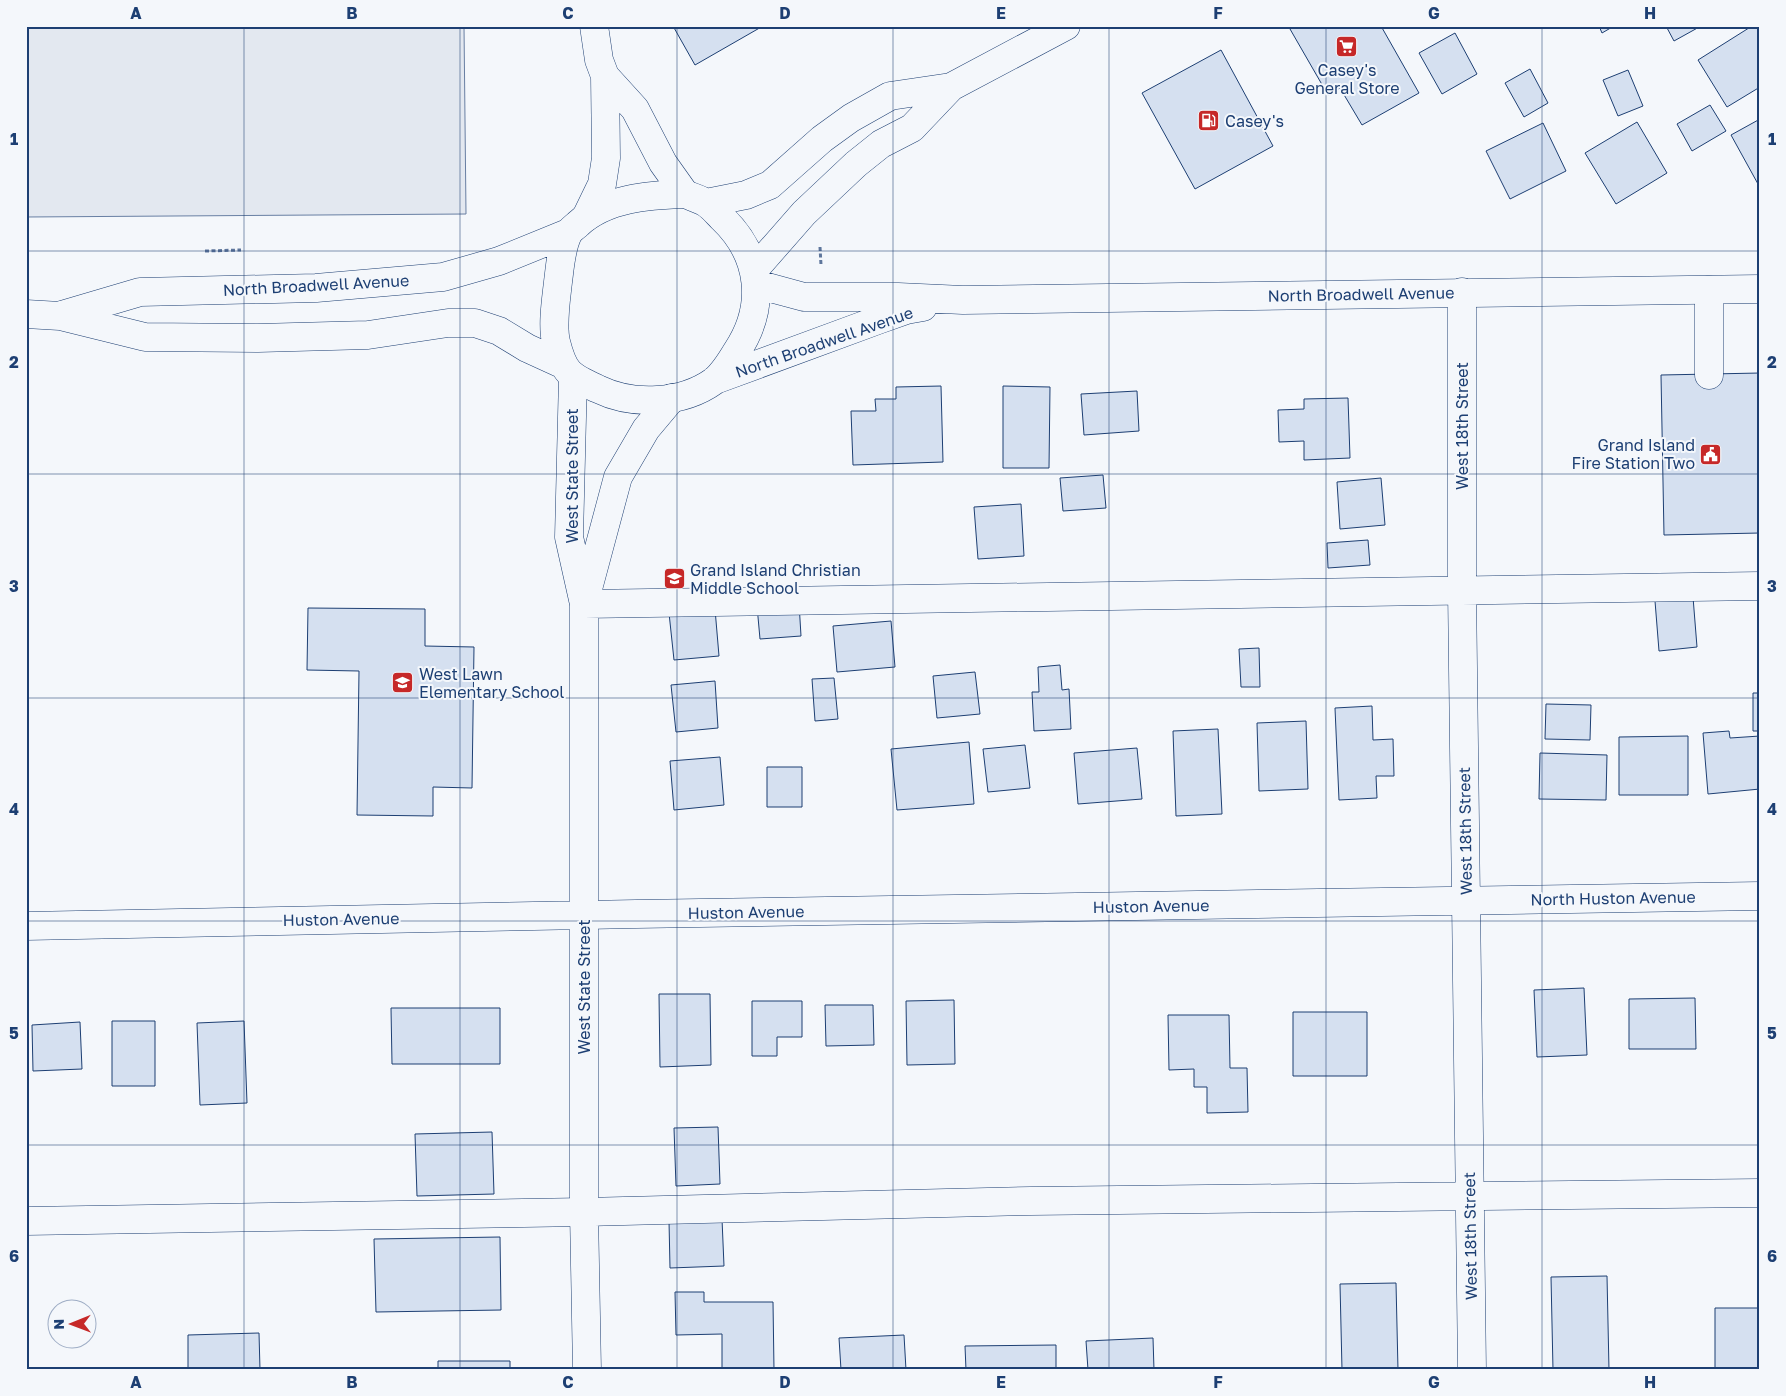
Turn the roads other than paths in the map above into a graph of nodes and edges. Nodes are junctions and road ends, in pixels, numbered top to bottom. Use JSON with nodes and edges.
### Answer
{"nodes":[{"id":1,"x":594,"y":26,"type":"edge"},
{"id":2,"x":1066,"y":26,"type":"edge"},
{"id":3,"x":605,"y":76,"type":"junction"},
{"id":4,"x":951,"y":87,"type":"junction"},
{"id":5,"x":696,"y":198,"type":"junction"},
{"id":6,"x":577,"y":225,"type":"junction"},
{"id":7,"x":755,"y":277,"type":"junction"},
{"id":8,"x":1760,"y":289,"type":"edge"},
{"id":9,"x":1709,"y":290,"type":"junction"},
{"id":10,"x":1462,"y":292,"type":"junction"},
{"id":11,"x":963,"y":300,"type":"junction"},
{"id":12,"x":26,"y":314,"type":"edge"},
{"id":13,"x":60,"y":316,"type":"junction"},
{"id":14,"x":567,"y":371,"type":"junction"},
{"id":15,"x":1709,"y":375,"type":"dead end"},
{"id":16,"x":715,"y":380,"type":"junction"},
{"id":17,"x":672,"y":398,"type":"junction"},
{"id":18,"x":1760,"y":586,"type":"edge"},
{"id":19,"x":1462,"y":590,"type":"junction"},
{"id":20,"x":584,"y":604,"type":"junction"},
{"id":21,"x":1760,"y":896,"type":"edge"},
{"id":22,"x":1466,"y":901,"type":"junction"},
{"id":23,"x":584,"y":914,"type":"junction"},
{"id":24,"x":26,"y":926,"type":"edge"},
{"id":25,"x":1760,"y":1193,"type":"edge"},
{"id":26,"x":1470,"y":1196,"type":"junction"},
{"id":27,"x":584,"y":1212,"type":"junction"},
{"id":28,"x":26,"y":1221,"type":"edge"},
{"id":29,"x":587,"y":1370,"type":"edge"},
{"id":30,"x":1472,"y":1370,"type":"edge"}],
"edges":[{"from":1,"to":3,"type":"street"},
{"from":2,"to":4,"type":"street"},
{"from":3,"to":5,"type":"street"},
{"from":3,"to":6,"type":"street"},
{"from":4,"to":5,"type":"street","name":"North Broadwell Avenue"},
{"from":4,"to":7,"type":"street"},
{"from":5,"to":6,"type":"street","name":"North Broadwell Avenue"},
{"from":5,"to":7,"type":"street"},
{"from":6,"to":13,"type":"street","name":"North Broadwell Avenue"},
{"from":6,"to":14,"type":"street","name":"West State Street"},
{"from":7,"to":11,"type":"street","name":"North Broadwell Avenue"},
{"from":7,"to":16,"type":"street"},
{"from":8,"to":9,"type":"street","name":"North Broadwell Avenue"},
{"from":9,"to":10,"type":"street","name":"North Broadwell Avenue"},
{"from":9,"to":15,"type":"street"},
{"from":10,"to":11,"type":"street","name":"North Broadwell Avenue"},
{"from":10,"to":19,"type":"street","name":"West 18th Street"},
{"from":11,"to":16,"type":"street","name":"North Broadwell Avenue"},
{"from":12,"to":13,"type":"street","name":"North Broadwell Avenue"},
{"from":13,"to":14,"type":"street","name":"North Broadwell Avenue"},
{"from":14,"to":17,"type":"street","name":"North Broadwell Avenue"},
{"from":14,"to":20,"type":"street","name":"West State Street"},
{"from":16,"to":17,"type":"street","name":"North Broadwell Avenue"},
{"from":17,"to":20,"type":"street","name":"West State Street"},
{"from":18,"to":19,"type":"street"},
{"from":19,"to":20,"type":"street"},
{"from":19,"to":22,"type":"street","name":"West 18th Street"},
{"from":20,"to":23,"type":"street","name":"West State Street"},
{"from":21,"to":22,"type":"street","name":"North Huston Avenue"},
{"from":22,"to":23,"type":"street","name":"Huston Avenue"},
{"from":22,"to":26,"type":"street","name":"West 18th Street"},
{"from":23,"to":24,"type":"street","name":"Huston Avenue"},
{"from":23,"to":27,"type":"street","name":"West State Street"},
{"from":25,"to":26,"type":"street"},
{"from":26,"to":27,"type":"street"},
{"from":26,"to":30,"type":"street","name":"West 18th Street"},
{"from":27,"to":28,"type":"street"},
{"from":27,"to":29,"type":"street","name":"West State Street"}]}
